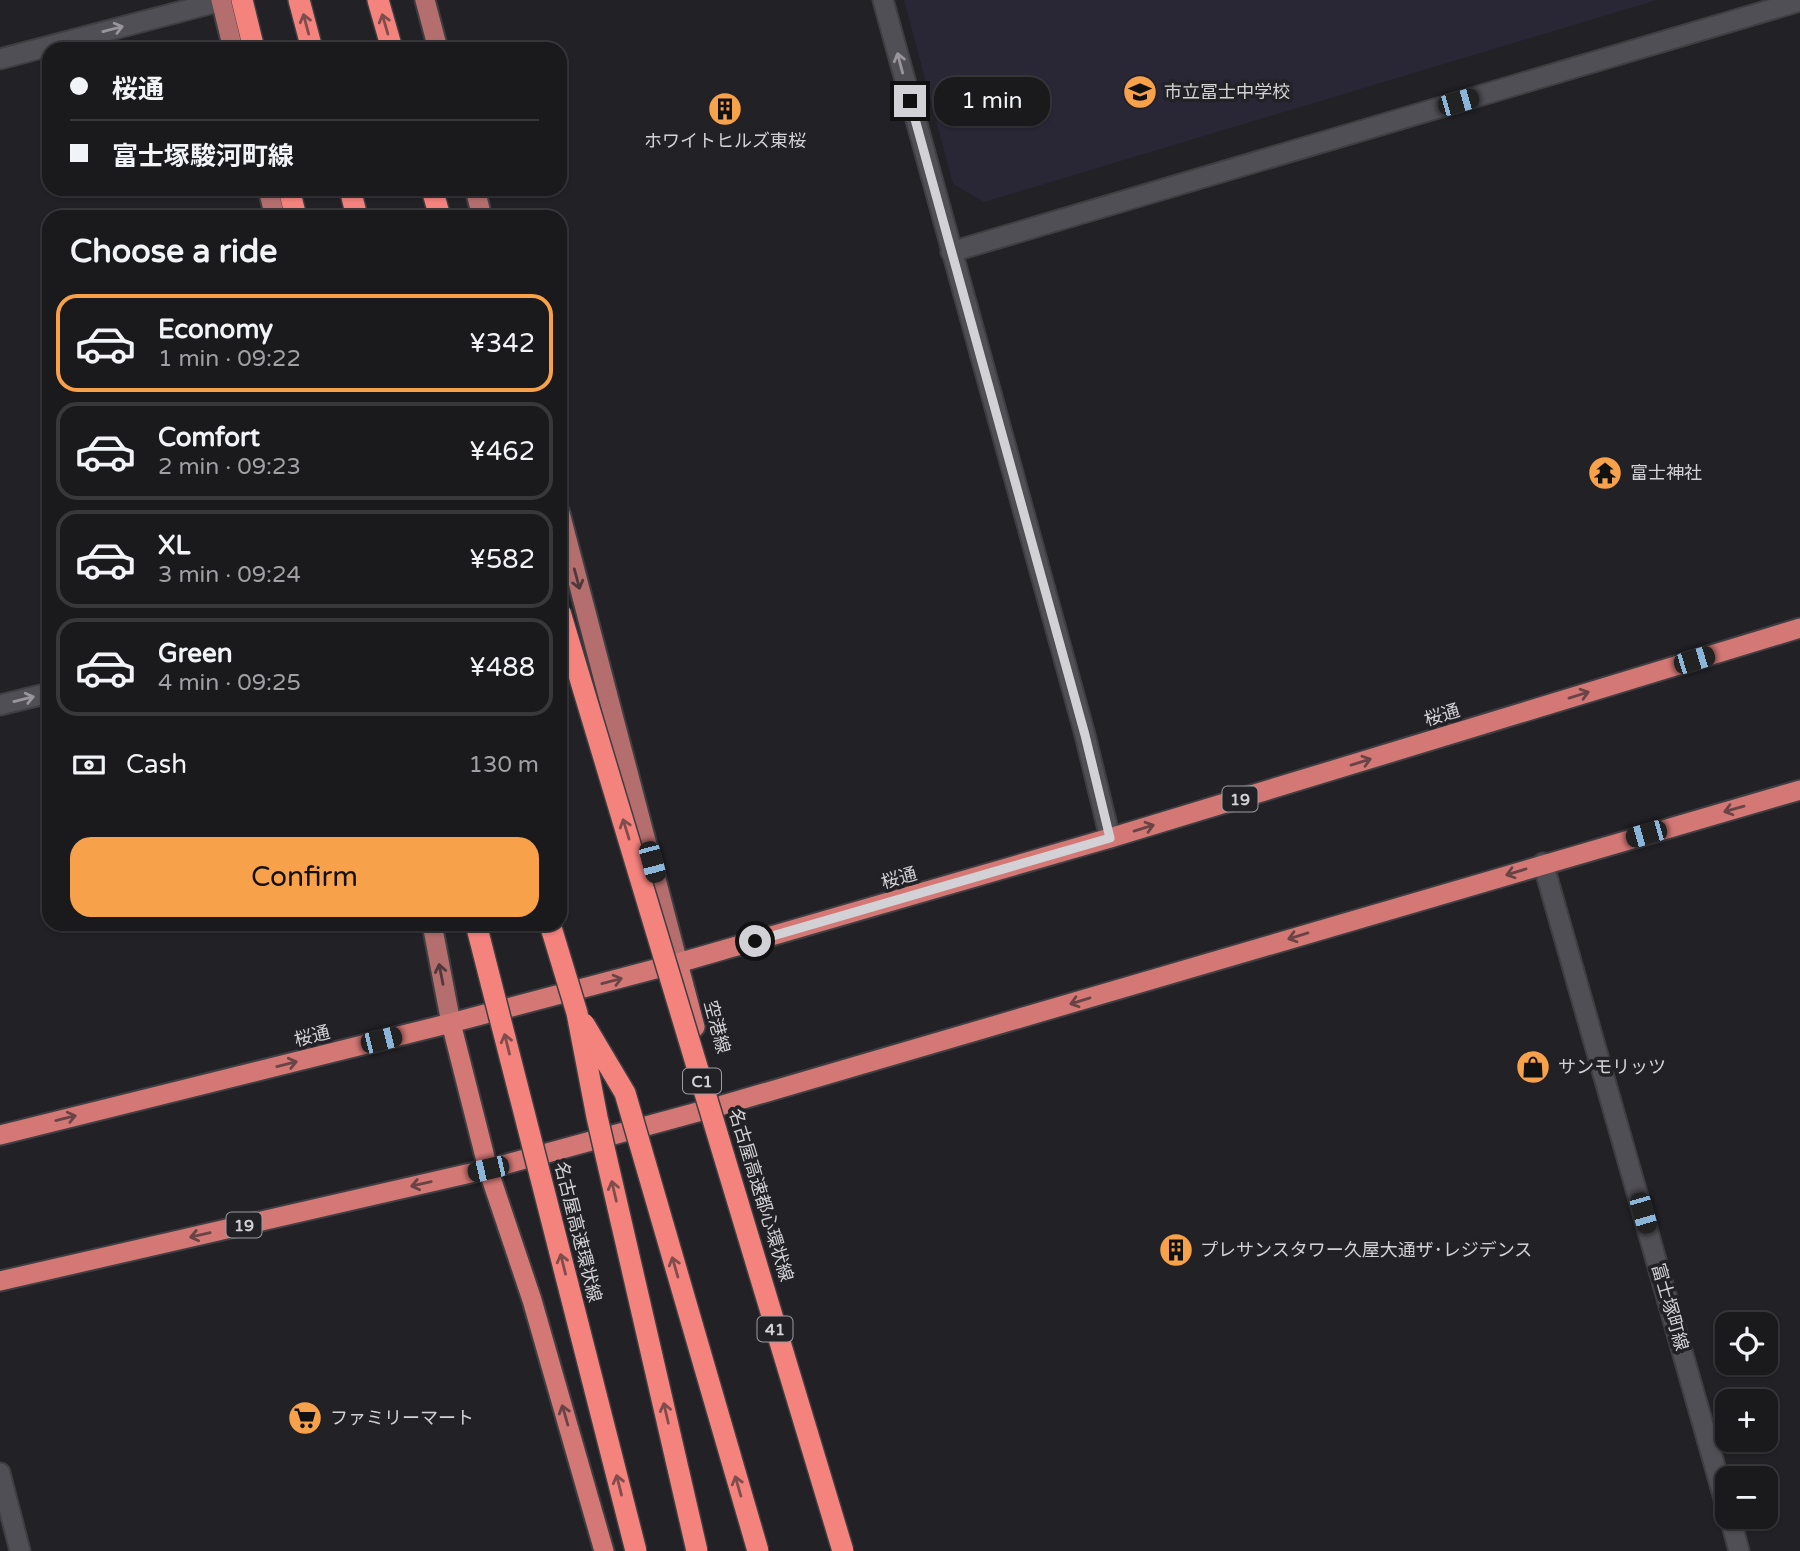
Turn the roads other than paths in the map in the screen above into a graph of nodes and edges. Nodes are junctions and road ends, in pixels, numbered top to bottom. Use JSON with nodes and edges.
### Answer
{"nodes":[{"id":1,"x":228,"y":0,"type":"edge"},
{"id":2,"x":299,"y":0,"type":"edge"},
{"id":3,"x":378,"y":0,"type":"edge"},
{"id":4,"x":425,"y":0,"type":"edge"},
{"id":5,"x":883,"y":0,"type":"edge"},
{"id":6,"x":1800,"y":1,"type":"edge"},
{"id":7,"x":66,"y":42,"type":"edge"},
{"id":8,"x":232,"y":42,"type":"edge"},
{"id":9,"x":250,"y":42,"type":"edge"},
{"id":10,"x":310,"y":42,"type":"edge"},
{"id":11,"x":390,"y":42,"type":"edge"},
{"id":12,"x":436,"y":42,"type":"edge"},
{"id":13,"x":42,"y":48,"type":"edge"},
{"id":14,"x":0,"y":59,"type":"edge"},
{"id":15,"x":951,"y":252,"type":"junction"},
{"id":16,"x":567,"y":540,"type":"edge"},
{"id":17,"x":1800,"y":628,"type":"edge"},
{"id":18,"x":567,"y":635,"type":"edge"},
{"id":19,"x":42,"y":695,"type":"edge"},
{"id":20,"x":0,"y":705,"type":"edge"},
{"id":21,"x":1800,"y":790,"type":"edge"},
{"id":22,"x":1110,"y":838,"type":"junction"},
{"id":23,"x":1543,"y":863,"type":"junction"},
{"id":24,"x":433,"y":931,"type":"edge"},
{"id":25,"x":478,"y":931,"type":"edge"},
{"id":26,"x":552,"y":931,"type":"edge"},
{"id":27,"x":678,"y":963,"type":"junction"},
{"id":28,"x":577,"y":1013,"type":"junction"},
{"id":29,"x":451,"y":1023,"type":"junction"},
{"id":30,"x":716,"y":1107,"type":"junction"},
{"id":31,"x":0,"y":1135,"type":"edge"},
{"id":32,"x":488,"y":1169,"type":"junction"},
{"id":33,"x":0,"y":1281,"type":"edge"},
{"id":34,"x":1715,"y":1467,"type":"edge"},
{"id":35,"x":0,"y":1473,"type":"edge"},
{"id":36,"x":1733,"y":1529,"type":"edge"},
{"id":37,"x":20,"y":1551,"type":"edge"},
{"id":38,"x":604,"y":1551,"type":"edge"},
{"id":39,"x":636,"y":1551,"type":"edge"},
{"id":40,"x":697,"y":1551,"type":"edge"},
{"id":41,"x":758,"y":1551,"type":"edge"},
{"id":42,"x":833,"y":1551,"type":"edge"},
{"id":43,"x":843,"y":1551,"type":"edge"},
{"id":44,"x":1739,"y":1551,"type":"edge"}],
"edges":[{"from":7,"to":1,"type":"street","one_way":true},
{"from":1,"to":8,"type":"main road"},
{"from":1,"to":9,"type":"highway"},
{"from":10,"to":2,"type":"highway","one_way":true},
{"from":11,"to":3,"type":"highway","one_way":true},
{"from":4,"to":12,"type":"main road"},
{"from":15,"to":5,"type":"street","one_way":true},
{"from":6,"to":15,"type":"street"},
{"from":14,"to":13,"type":"street","one_way":true},
{"from":15,"to":22,"type":"street"},
{"from":16,"to":27,"type":"main road","name":"空港線","one_way":true},
{"from":22,"to":17,"type":"highway","name":"桜通","number":"19","one_way":true},
{"from":43,"to":18,"type":"highway","name":"名古屋高速都心環状線","number":"C1","one_way":true,"bridge":true},
{"from":20,"to":19,"type":"street","one_way":true},
{"from":21,"to":23,"type":"highway","number":"19","one_way":true},
{"from":22,"to":27,"type":"highway","name":"桜通","number":"19"},
{"from":23,"to":30,"type":"highway","number":"19","one_way":true},
{"from":23,"to":34,"type":"street","name":"富士塚町線"},
{"from":29,"to":24,"type":"main road","one_way":true},
{"from":39,"to":25,"type":"highway","name":"名古屋高速環状線","one_way":true,"bridge":true},
{"from":26,"to":28,"type":"highway","bridge":true},
{"from":29,"to":27,"type":"highway","name":"桜通","number":"19","one_way":true},
{"from":27,"to":30,"type":"highway","name":"空港線","number":"41"},
{"from":40,"to":28,"type":"highway","one_way":true,"bridge":true},
{"from":41,"to":28,"type":"highway","one_way":true,"bridge":true},
{"from":31,"to":29,"type":"highway","name":"桜通","number":"19","one_way":true},
{"from":29,"to":32,"type":"highway"},
{"from":30,"to":32,"type":"highway","number":"19"},
{"from":30,"to":42,"type":"highway","name":"空港線","number":"41"},
{"from":32,"to":33,"type":"highway","number":"19","one_way":true},
{"from":38,"to":32,"type":"highway","one_way":true},
{"from":35,"to":37,"type":"street"},
{"from":36,"to":44,"type":"street"}]}
